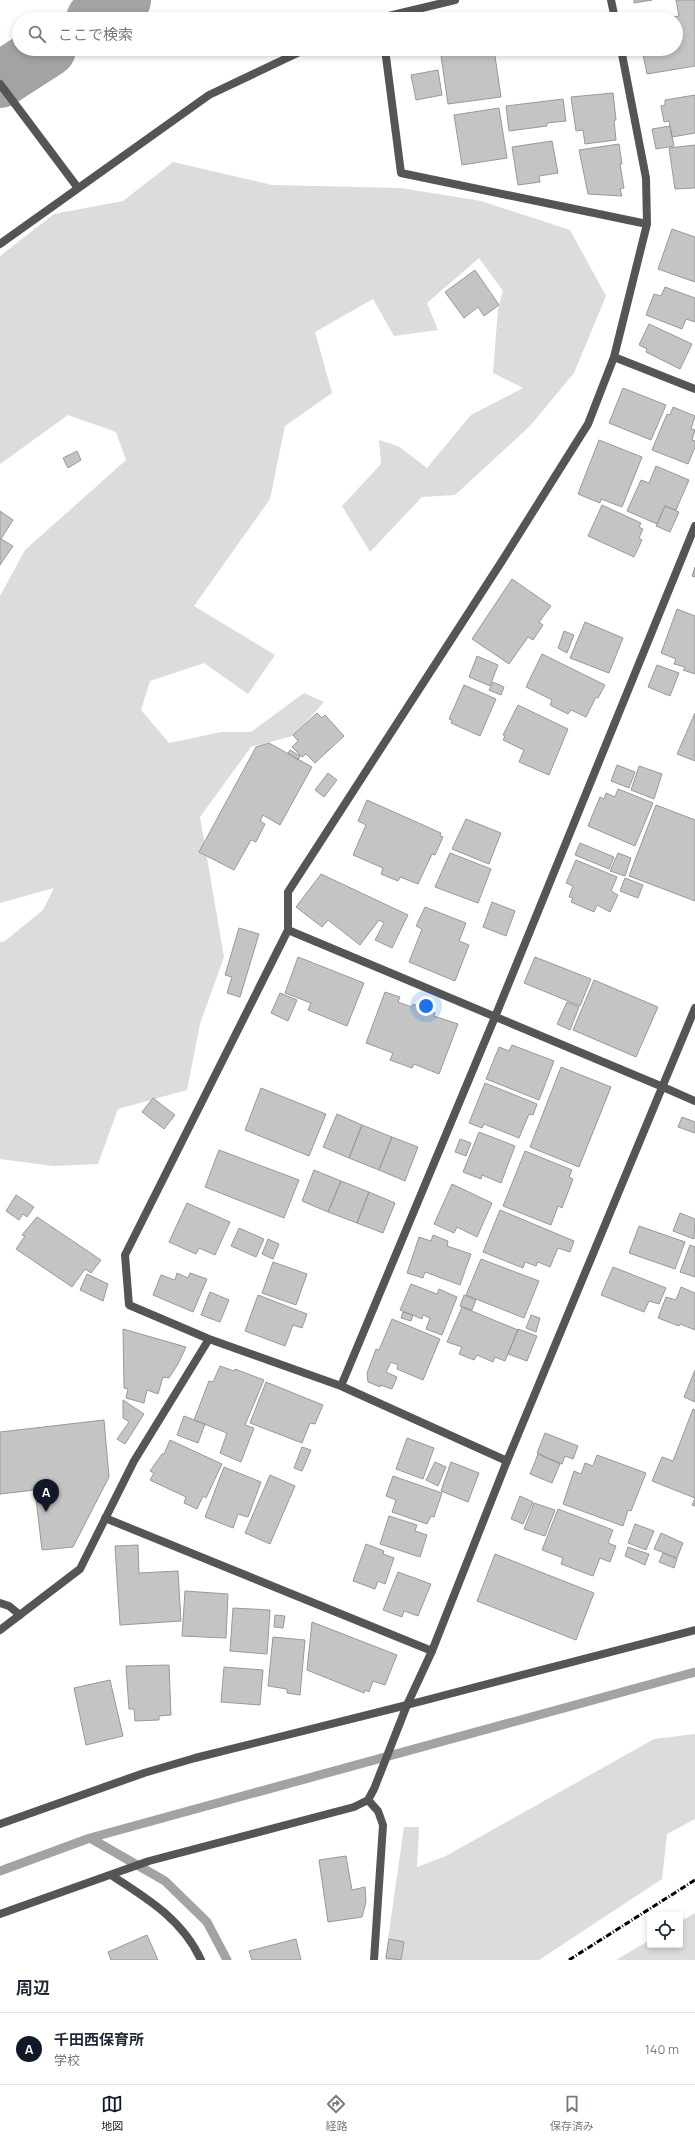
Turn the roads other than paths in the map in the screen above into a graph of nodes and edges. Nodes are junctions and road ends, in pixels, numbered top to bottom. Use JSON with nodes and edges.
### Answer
{"nodes":[{"id":1,"x":455,"y":0,"type":"edge"},
{"id":2,"x":611,"y":0,"type":"edge"},
{"id":3,"x":404,"y":12,"type":"edge"},
{"id":4,"x":614,"y":12,"type":"edge"},
{"id":5,"x":291,"y":56,"type":"edge"},
{"id":6,"x":386,"y":56,"type":"edge"},
{"id":7,"x":622,"y":56,"type":"edge"},
{"id":8,"x":0,"y":84,"type":"edge"},
{"id":9,"x":78,"y":188,"type":"junction"},
{"id":10,"x":647,"y":224,"type":"junction"},
{"id":11,"x":0,"y":244,"type":"edge"},
{"id":12,"x":614,"y":357,"type":"junction"},
{"id":13,"x":695,"y":389,"type":"edge"},
{"id":14,"x":695,"y":526,"type":"edge"},
{"id":15,"x":288,"y":930,"type":"junction"},
{"id":16,"x":695,"y":1008,"type":"edge"},
{"id":17,"x":495,"y":1017,"type":"junction"},
{"id":18,"x":663,"y":1087,"type":"junction"},
{"id":19,"x":695,"y":1101,"type":"edge"},
{"id":20,"x":209,"y":1339,"type":"junction"},
{"id":21,"x":341,"y":1386,"type":"junction"},
{"id":22,"x":507,"y":1461,"type":"junction"},
{"id":23,"x":105,"y":1518,"type":"junction"},
{"id":24,"x":0,"y":1603,"type":"edge"},
{"id":25,"x":20,"y":1615,"type":"junction"},
{"id":26,"x":0,"y":1630,"type":"edge"},
{"id":27,"x":695,"y":1630,"type":"edge"},
{"id":28,"x":432,"y":1651,"type":"junction"},
{"id":29,"x":407,"y":1705,"type":"junction"},
{"id":30,"x":368,"y":1800,"type":"junction"},
{"id":31,"x":0,"y":1824,"type":"edge"},
{"id":32,"x":111,"y":1875,"type":"junction"},
{"id":33,"x":0,"y":1914,"type":"edge"},
{"id":34,"x":201,"y":1960,"type":"edge"},
{"id":35,"x":374,"y":1960,"type":"edge"}],
"edges":[{"from":1,"to":3,"type":"street"},
{"from":2,"to":4,"type":"street"},
{"from":5,"to":9,"type":"street"},
{"from":6,"to":10,"type":"street"},
{"from":7,"to":10,"type":"street"},
{"from":8,"to":9,"type":"street"},
{"from":9,"to":11,"type":"street"},
{"from":10,"to":12,"type":"street"},
{"from":12,"to":13,"type":"street"},
{"from":12,"to":15,"type":"street"},
{"from":14,"to":17,"type":"street"},
{"from":15,"to":17,"type":"street"},
{"from":15,"to":20,"type":"street"},
{"from":16,"to":18,"type":"street"},
{"from":17,"to":18,"type":"street"},
{"from":17,"to":21,"type":"street"},
{"from":18,"to":19,"type":"street"},
{"from":18,"to":22,"type":"street"},
{"from":20,"to":21,"type":"street"},
{"from":20,"to":23,"type":"street"},
{"from":21,"to":22,"type":"street"},
{"from":22,"to":28,"type":"street"},
{"from":23,"to":25,"type":"street"},
{"from":23,"to":28,"type":"street"},
{"from":24,"to":25,"type":"street"},
{"from":25,"to":26,"type":"street"},
{"from":27,"to":29,"type":"street"},
{"from":28,"to":29,"type":"street"},
{"from":29,"to":30,"type":"street"},
{"from":29,"to":31,"type":"street"},
{"from":30,"to":32,"type":"street"},
{"from":30,"to":35,"type":"street"},
{"from":32,"to":33,"type":"street"},
{"from":32,"to":34,"type":"street"}]}
